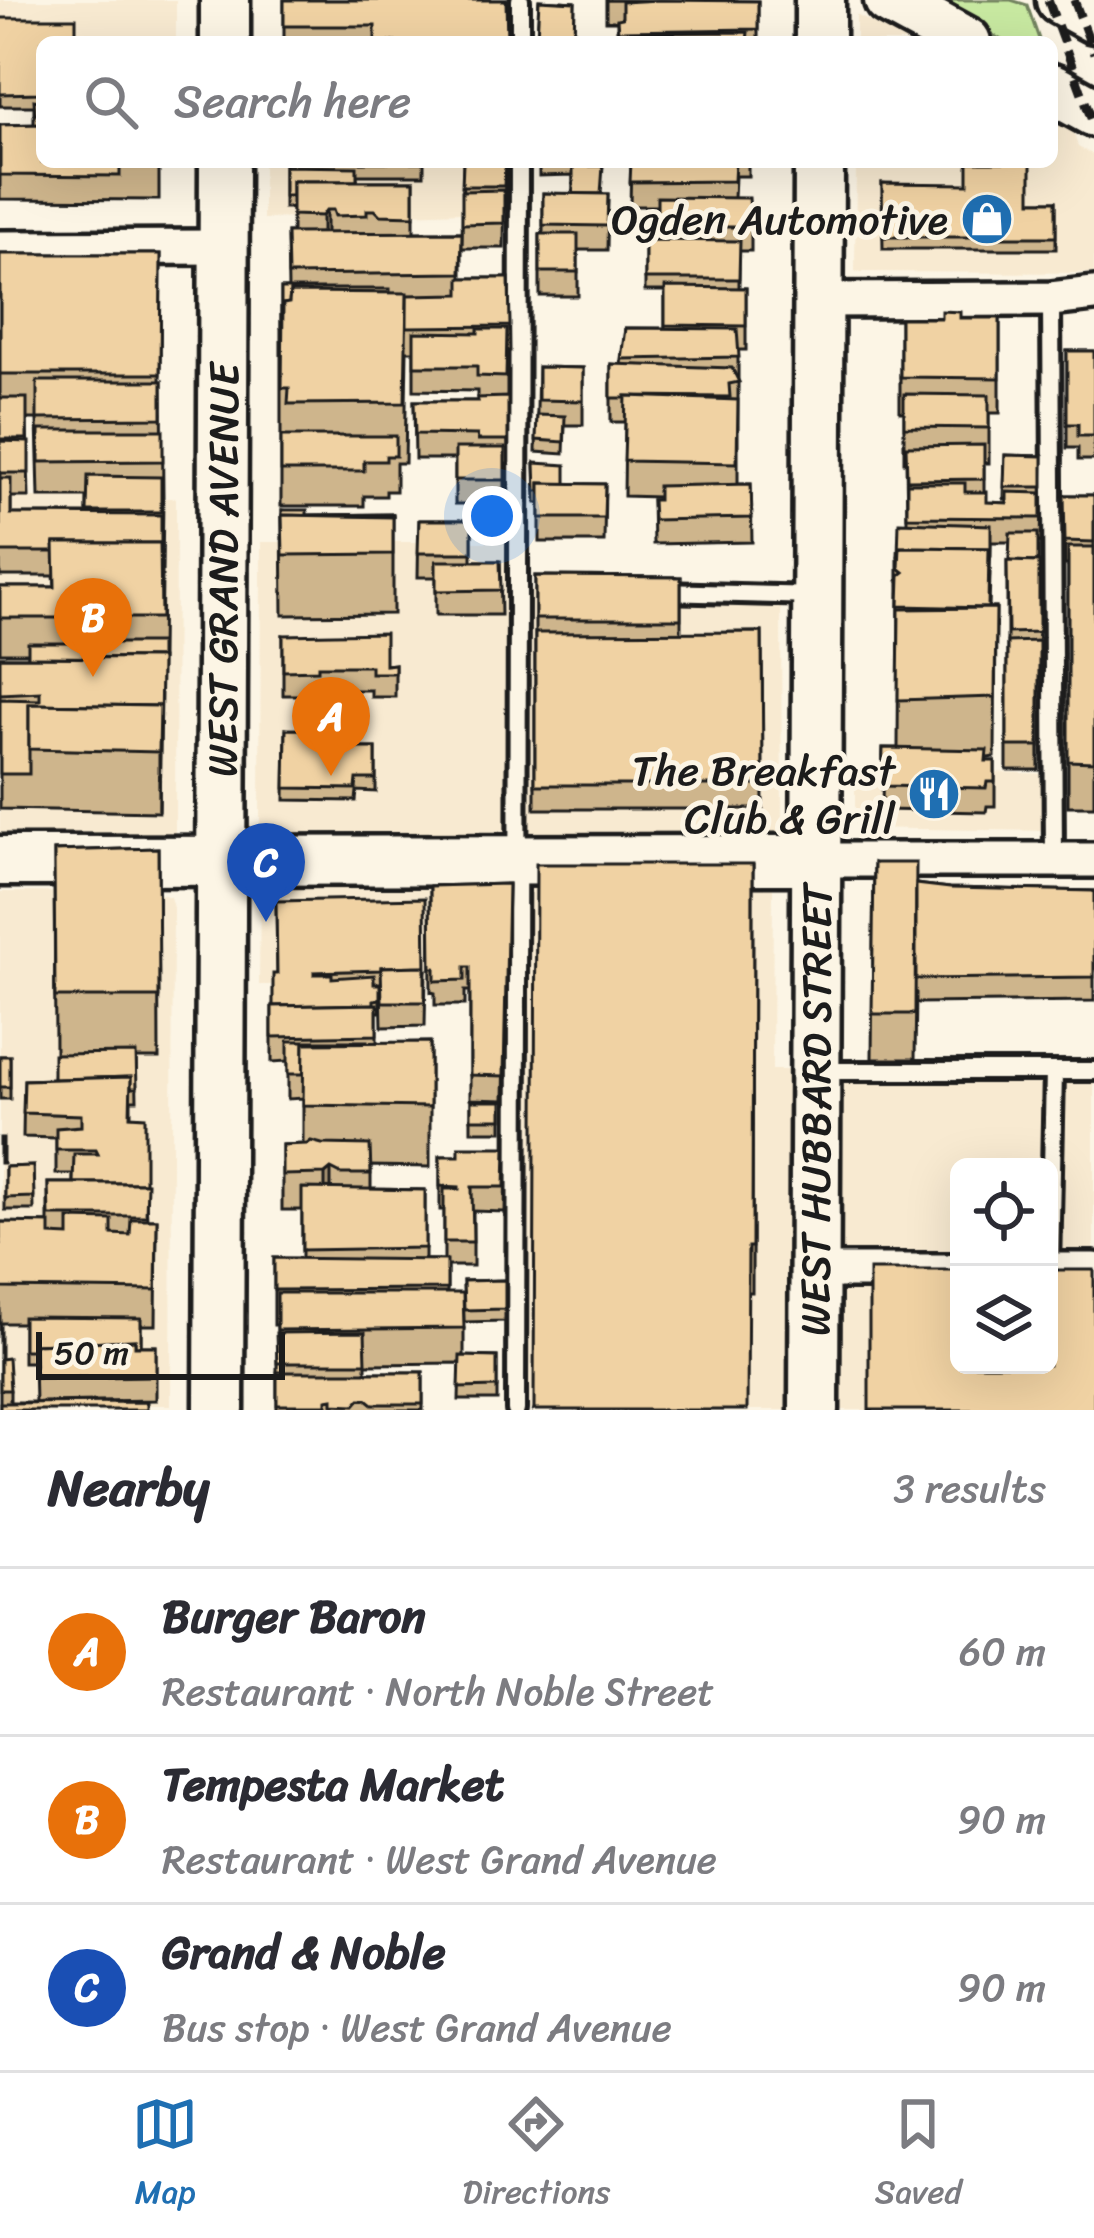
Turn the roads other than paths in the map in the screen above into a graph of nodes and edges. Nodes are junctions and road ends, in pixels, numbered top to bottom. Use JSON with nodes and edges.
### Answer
{"nodes":[{"id":1,"x":225,"y":0,"type":"edge"},
{"id":2,"x":520,"y":0,"type":"edge"},
{"id":3,"x":820,"y":0,"type":"edge"},
{"id":4,"x":889,"y":0,"type":"edge"},
{"id":5,"x":1061,"y":0,"type":"edge"},
{"id":6,"x":1094,"y":18,"type":"edge"},
{"id":7,"x":225,"y":36,"type":"edge"},
{"id":8,"x":520,"y":36,"type":"edge"},
{"id":9,"x":820,"y":36,"type":"edge"},
{"id":10,"x":955,"y":36,"type":"edge"},
{"id":11,"x":1058,"y":92,"type":"edge"},
{"id":12,"x":1094,"y":112,"type":"edge"},
{"id":13,"x":224,"y":168,"type":"edge"},
{"id":14,"x":519,"y":168,"type":"edge"},
{"id":15,"x":819,"y":168,"type":"edge"},
{"id":16,"x":224,"y":247,"type":"junction"},
{"id":17,"x":0,"y":248,"type":"edge"},
{"id":18,"x":1094,"y":294,"type":"edge"},
{"id":19,"x":1051,"y":299,"type":"junction"},
{"id":20,"x":818,"y":300,"type":"junction"},
{"id":21,"x":1094,"y":306,"type":"edge"},
{"id":22,"x":1052,"y":579,"type":"junction"},
{"id":23,"x":1073,"y":579,"type":"edge"},
{"id":24,"x":517,"y":589,"type":"junction"},
{"id":25,"x":540,"y":589,"type":"edge"},
{"id":26,"x":654,"y":592,"type":"edge"},
{"id":27,"x":817,"y":596,"type":"junction"},
{"id":28,"x":816,"y":860,"type":"junction"},
{"id":29,"x":1054,"y":860,"type":"junction"},
{"id":30,"x":1094,"y":860,"type":"edge"},
{"id":31,"x":0,"y":861,"type":"edge"},
{"id":32,"x":222,"y":861,"type":"junction"},
{"id":33,"x":515,"y":861,"type":"junction"},
{"id":34,"x":815,"y":1071,"type":"junction"},
{"id":35,"x":1054,"y":1071,"type":"junction"},
{"id":36,"x":1094,"y":1071,"type":"edge"},
{"id":37,"x":1050,"y":1266,"type":"edge"},
{"id":38,"x":1058,"y":1270,"type":"edge"},
{"id":39,"x":1094,"y":1270,"type":"edge"},
{"id":40,"x":815,"y":1271,"type":"junction"},
{"id":41,"x":950,"y":1271,"type":"edge"},
{"id":42,"x":219,"y":1410,"type":"edge"},
{"id":43,"x":516,"y":1410,"type":"edge"},
{"id":44,"x":814,"y":1410,"type":"edge"}],
"edges":[{"from":1,"to":7,"type":"street"},
{"from":2,"to":8,"type":"lane"},
{"from":3,"to":9,"type":"street"},
{"from":4,"to":10,"type":"street"},
{"from":5,"to":6,"type":"street"},
{"from":11,"to":12,"type":"street"},
{"from":13,"to":16,"type":"street","name":"WEST GRAND AVENUE"},
{"from":14,"to":24,"type":"lane"},
{"from":15,"to":20,"type":"street","name":"WEST HUBBARD STREET"},
{"from":16,"to":17,"type":"street"},
{"from":16,"to":32,"type":"street","name":"WEST GRAND AVENUE"},
{"from":18,"to":19,"type":"street"},
{"from":19,"to":20,"type":"street"},
{"from":19,"to":21,"type":"street"},
{"from":19,"to":22,"type":"lane"},
{"from":20,"to":27,"type":"street","name":"WEST HUBBARD STREET"},
{"from":22,"to":23,"type":"lane"},
{"from":22,"to":29,"type":"lane"},
{"from":24,"to":25,"type":"lane"},
{"from":24,"to":33,"type":"lane"},
{"from":26,"to":27,"type":"lane"},
{"from":27,"to":28,"type":"street","name":"WEST HUBBARD STREET"},
{"from":28,"to":29,"type":"street"},
{"from":28,"to":33,"type":"street"},
{"from":28,"to":34,"type":"street","name":"WEST HUBBARD STREET"},
{"from":29,"to":30,"type":"street"},
{"from":31,"to":32,"type":"street"},
{"from":32,"to":33,"type":"street"},
{"from":32,"to":42,"type":"street","name":"WEST GRAND AVENUE"},
{"from":33,"to":43,"type":"lane"},
{"from":34,"to":35,"type":"lane"},
{"from":34,"to":40,"type":"street","name":"WEST HUBBARD STREET"},
{"from":35,"to":36,"type":"lane"},
{"from":35,"to":37,"type":"lane"},
{"from":38,"to":39,"type":"street"},
{"from":40,"to":41,"type":"street"},
{"from":40,"to":44,"type":"street","name":"WEST HUBBARD STREET"}]}
